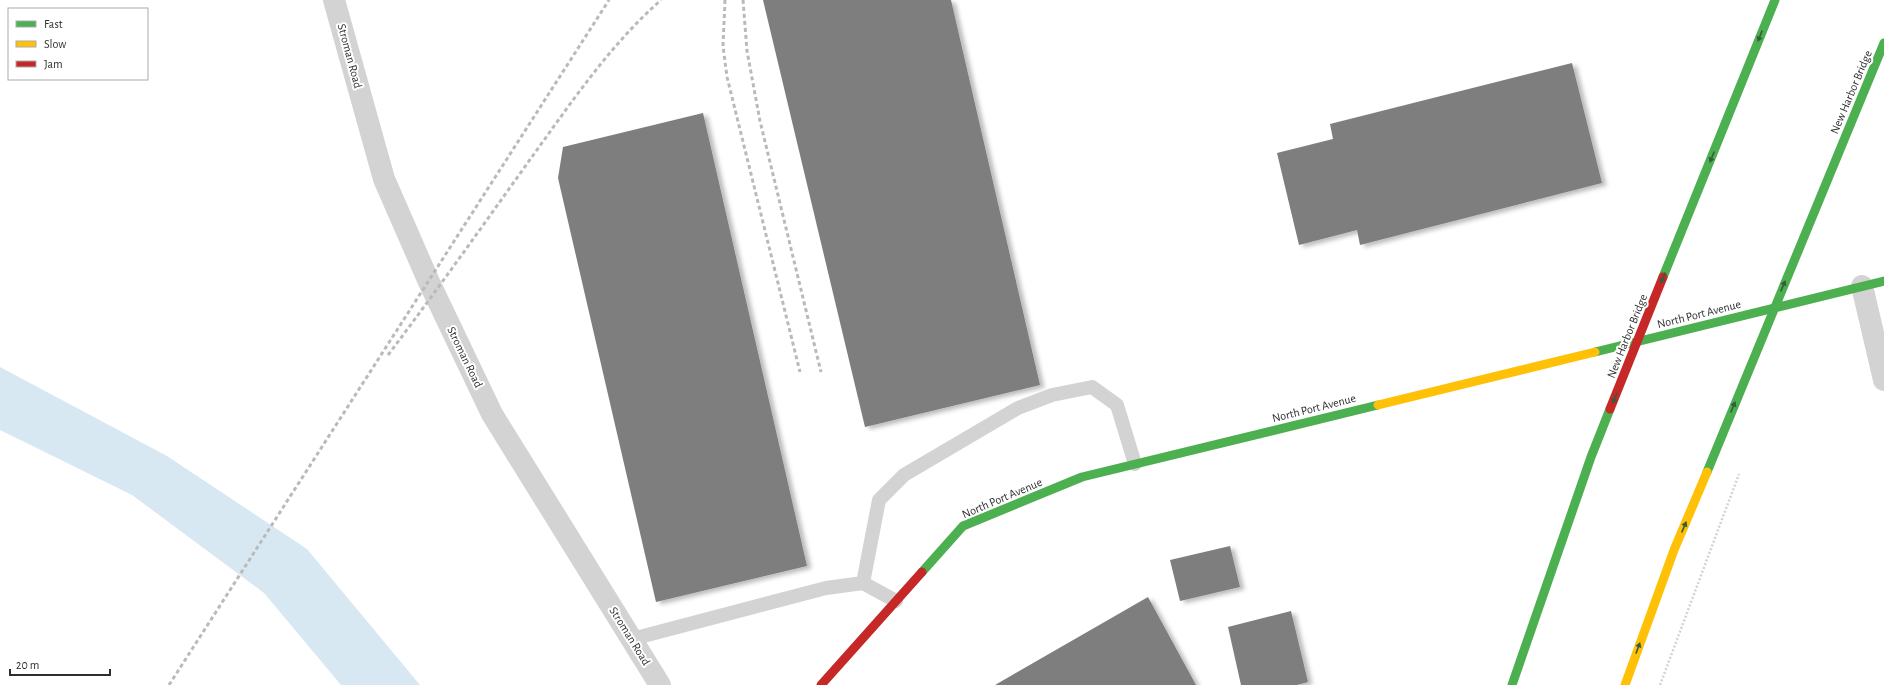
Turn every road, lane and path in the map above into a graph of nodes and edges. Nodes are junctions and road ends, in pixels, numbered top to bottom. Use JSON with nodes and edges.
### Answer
{"nodes":[{"id":1,"x":334,"y":0,"type":"edge"},
{"id":2,"x":1775,"y":0,"type":"edge"},
{"id":3,"x":1884,"y":44,"type":"edge"},
{"id":4,"x":1884,"y":281,"type":"edge"},
{"id":5,"x":1862,"y":286,"type":"junction"},
{"id":6,"x":1884,"y":380,"type":"edge"},
{"id":7,"x":1134,"y":464,"type":"junction"},
{"id":8,"x":863,"y":584,"type":"junction"},
{"id":9,"x":896,"y":602,"type":"junction"},
{"id":10,"x":632,"y":639,"type":"junction"},
{"id":11,"x":660,"y":685,"type":"edge"},
{"id":12,"x":821,"y":685,"type":"edge"},
{"id":13,"x":1512,"y":685,"type":"edge"},
{"id":14,"x":1625,"y":685,"type":"edge"}],
"edges":[{"from":1,"to":10,"type":"street","name":"Stroman Road"},
{"from":2,"to":13,"type":"main road","name":"New Harbor Bridge","one_way":true,"bridge":true},
{"from":14,"to":3,"type":"main road","name":"New Harbor Bridge","one_way":true,"bridge":true},
{"from":4,"to":5,"type":"main road","name":"North Port Avenue"},
{"from":5,"to":6,"type":"street"},
{"from":5,"to":7,"type":"main road","name":"North Port Avenue"},
{"from":7,"to":8,"type":"lane"},
{"from":7,"to":9,"type":"main road","name":"North Port Avenue"},
{"from":8,"to":9,"type":"lane"},
{"from":8,"to":10,"type":"lane"},
{"from":9,"to":12,"type":"main road","name":"North Port Avenue"},
{"from":10,"to":11,"type":"street","name":"Stroman Road"}]}
